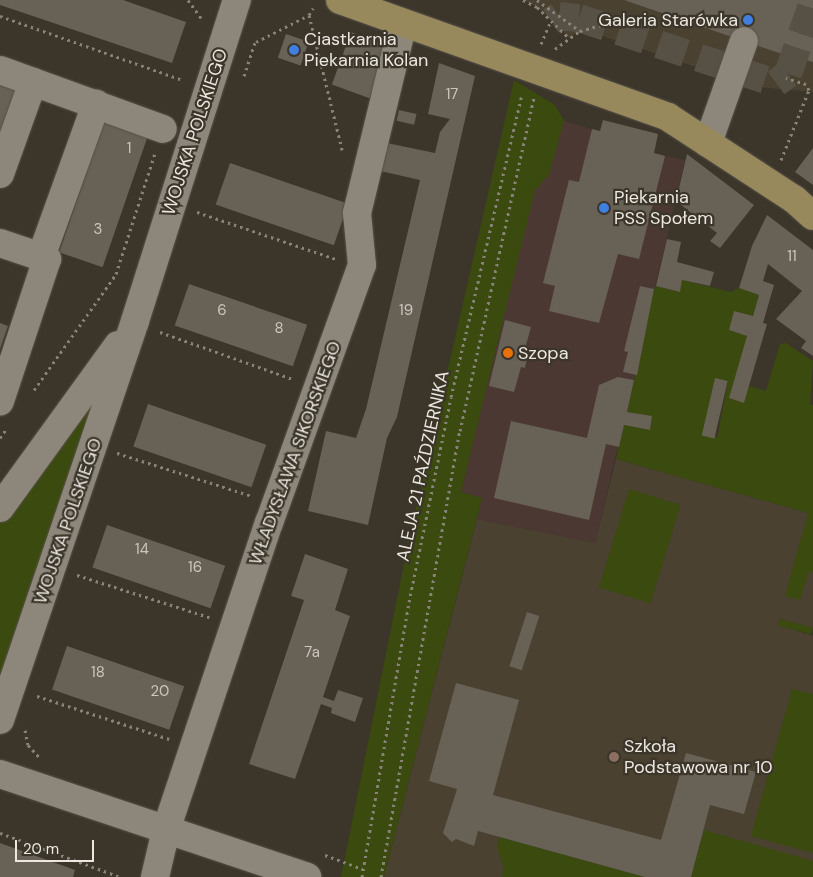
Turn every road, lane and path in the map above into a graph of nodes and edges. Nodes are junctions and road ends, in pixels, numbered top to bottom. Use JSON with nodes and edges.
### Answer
{"nodes":[{"id":1,"x":188,"y":0,"type":"edge"},
{"id":2,"x":237,"y":0,"type":"edge"},
{"id":3,"x":317,"y":0,"type":"edge"},
{"id":4,"x":340,"y":0,"type":"edge"},
{"id":5,"x":523,"y":0,"type":"edge"},
{"id":6,"x":537,"y":0,"type":"edge"},
{"id":7,"x":309,"y":15,"type":"junction"},
{"id":8,"x":0,"y":16,"type":"edge"},
{"id":9,"x":403,"y":23,"type":"junction"},
{"id":10,"x":601,"y":25,"type":"dead end"},
{"id":11,"x":226,"y":34,"type":"junction"},
{"id":12,"x":568,"y":38,"type":"dead end"},
{"id":13,"x":744,"y":41,"type":"dead end"},
{"id":14,"x":538,"y":68,"type":"junction"},
{"id":15,"x":0,"y":70,"type":"edge"},
{"id":16,"x":187,"y":72,"type":"dead end"},
{"id":17,"x":786,"y":78,"type":"dead end"},
{"id":18,"x":184,"y":81,"type":"junction"},
{"id":19,"x":33,"y":82,"type":"junction"},
{"id":20,"x":181,"y":89,"type":"dead end"},
{"id":21,"x":96,"y":104,"type":"junction"},
{"id":22,"x":163,"y":129,"type":"joint"},
{"id":23,"x":708,"y":143,"type":"junction"},
{"id":24,"x":344,"y":156,"type":"dead end"},
{"id":25,"x":781,"y":166,"type":"dead end"},
{"id":26,"x":0,"y":174,"type":"edge"},
{"id":27,"x":197,"y":212,"type":"dead end"},
{"id":28,"x":813,"y":216,"type":"edge"},
{"id":29,"x":0,"y":243,"type":"edge"},
{"id":30,"x":41,"y":257,"type":"junction"},
{"id":31,"x":341,"y":261,"type":"dead end"},
{"id":32,"x":146,"y":326,"type":"junction"},
{"id":33,"x":299,"y":380,"type":"dead end"},
{"id":34,"x":28,"y":399,"type":"dead end"},
{"id":35,"x":6,"y":412,"type":"edge"},
{"id":36,"x":0,"y":438,"type":"edge"},
{"id":37,"x":115,"y":452,"type":"dead end"},
{"id":38,"x":257,"y":498,"type":"dead end"},
{"id":39,"x":0,"y":508,"type":"edge"},
{"id":40,"x":74,"y":574,"type":"dead end"},
{"id":41,"x":215,"y":619,"type":"dead end"},
{"id":42,"x":31,"y":694,"type":"dead end"},
{"id":43,"x":12,"y":724,"type":"edge"},
{"id":44,"x":176,"y":730,"type":"dead end"},
{"id":45,"x":172,"y":740,"type":"junction"},
{"id":46,"x":169,"y":748,"type":"dead end"},
{"id":47,"x":40,"y":759,"type":"dead end"},
{"id":48,"x":0,"y":774,"type":"edge"},
{"id":49,"x":166,"y":830,"type":"junction"},
{"id":50,"x":0,"y":833,"type":"edge"},
{"id":51,"x":120,"y":877,"type":"edge"},
{"id":52,"x":155,"y":877,"type":"edge"},
{"id":53,"x":307,"y":877,"type":"edge"},
{"id":54,"x":362,"y":877,"type":"edge"},
{"id":55,"x":380,"y":877,"type":"edge"}],
"edges":[{"from":1,"to":11,"type":"path"},
{"from":2,"to":11,"type":"street","name":"WOJSKA POLSKIEGO"},
{"from":3,"to":7,"type":"path"},
{"from":4,"to":9,"type":"street"},
{"from":5,"to":12,"type":"path"},
{"from":6,"to":10,"type":"path"},
{"from":7,"to":11,"type":"path"},
{"from":7,"to":24,"type":"path"},
{"from":8,"to":18,"type":"path"},
{"from":9,"to":14,"type":"street"},
{"from":9,"to":49,"type":"street","name":"WŁADYSŁAWA SIKORSKIEGO"},
{"from":11,"to":32,"type":"street","name":"WOJSKA POLSKIEGO"},
{"from":13,"to":23,"type":"street"},
{"from":14,"to":23,"type":"street"},
{"from":14,"to":54,"type":"path","name":"ALEJA 21 PAŹDZIERNIKA"},
{"from":14,"to":55,"type":"path","name":"ALEJA 21 PAŹDZIERNIKA"},
{"from":15,"to":19,"type":"street"},
{"from":16,"to":18,"type":"path"},
{"from":17,"to":25,"type":"path"},
{"from":18,"to":20,"type":"path"},
{"from":19,"to":21,"type":"street"},
{"from":19,"to":26,"type":"street"},
{"from":21,"to":22,"type":"street"},
{"from":21,"to":30,"type":"street"},
{"from":22,"to":34,"type":"path"},
{"from":23,"to":28,"type":"street"},
{"from":27,"to":31,"type":"path"},
{"from":29,"to":30,"type":"street"},
{"from":30,"to":35,"type":"street"},
{"from":32,"to":33,"type":"path"},
{"from":32,"to":39,"type":"street","name":"WOJSKA POLSKIEGO"},
{"from":32,"to":43,"type":"street","name":"WOJSKA POLSKIEGO"},
{"from":35,"to":36,"type":"path"},
{"from":37,"to":38,"type":"path"},
{"from":40,"to":41,"type":"path"},
{"from":42,"to":45,"type":"path"},
{"from":43,"to":47,"type":"path"},
{"from":44,"to":45,"type":"path"},
{"from":45,"to":46,"type":"path"},
{"from":48,"to":49,"type":"street"},
{"from":49,"to":52,"type":"street","name":"WŁADYSŁAWA SIKORSKIEGO"},
{"from":49,"to":53,"type":"street"},
{"from":50,"to":51,"type":"path"}]}
